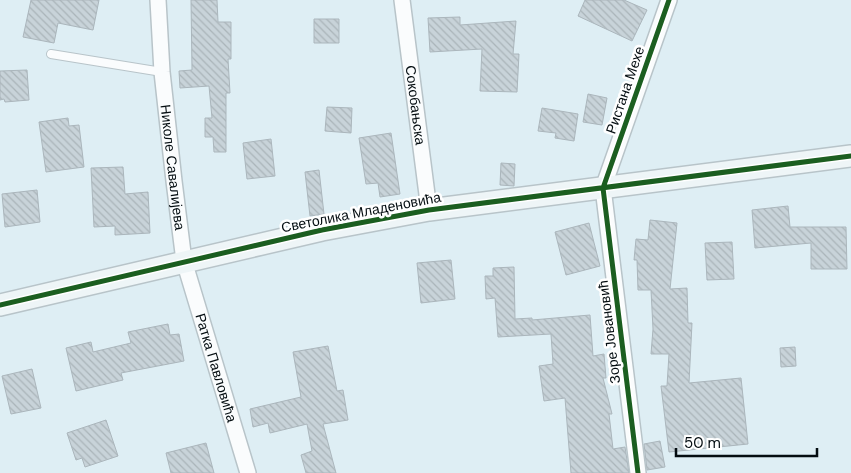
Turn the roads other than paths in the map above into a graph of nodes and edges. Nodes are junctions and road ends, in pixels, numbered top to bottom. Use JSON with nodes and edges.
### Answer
{"nodes":[{"id":1,"x":158,"y":0,"type":"edge"},
{"id":2,"x":402,"y":0,"type":"edge"},
{"id":3,"x":669,"y":0,"type":"edge"},
{"id":4,"x":51,"y":54,"type":"dead end"},
{"id":5,"x":162,"y":72,"type":"junction"},
{"id":6,"x":851,"y":156,"type":"edge"},
{"id":7,"x":603,"y":188,"type":"junction"},
{"id":8,"x":429,"y":210,"type":"junction"},
{"id":9,"x":184,"y":261,"type":"junction"},
{"id":10,"x":0,"y":305,"type":"edge"},
{"id":11,"x":248,"y":473,"type":"edge"},
{"id":12,"x":638,"y":473,"type":"edge"}],
"edges":[{"from":1,"to":5,"type":"street","name":"Николе Савалијева"},
{"from":2,"to":8,"type":"street","name":"Сокобањска"},
{"from":3,"to":7,"type":"street","name":"Ристана Мехе"},
{"from":4,"to":5,"type":"lane"},
{"from":5,"to":9,"type":"street","name":"Николе Савалијева"},
{"from":6,"to":7,"type":"street","name":"Светолика Младеновића"},
{"from":7,"to":8,"type":"street","name":"Светолика Младеновића"},
{"from":7,"to":12,"type":"street","name":"Зоре Јовановић"},
{"from":8,"to":9,"type":"street","name":"Светолика Младеновића"},
{"from":9,"to":10,"type":"street","name":"Светолика Младеновића"},
{"from":9,"to":11,"type":"street","name":"Ратка Павловића"}]}
